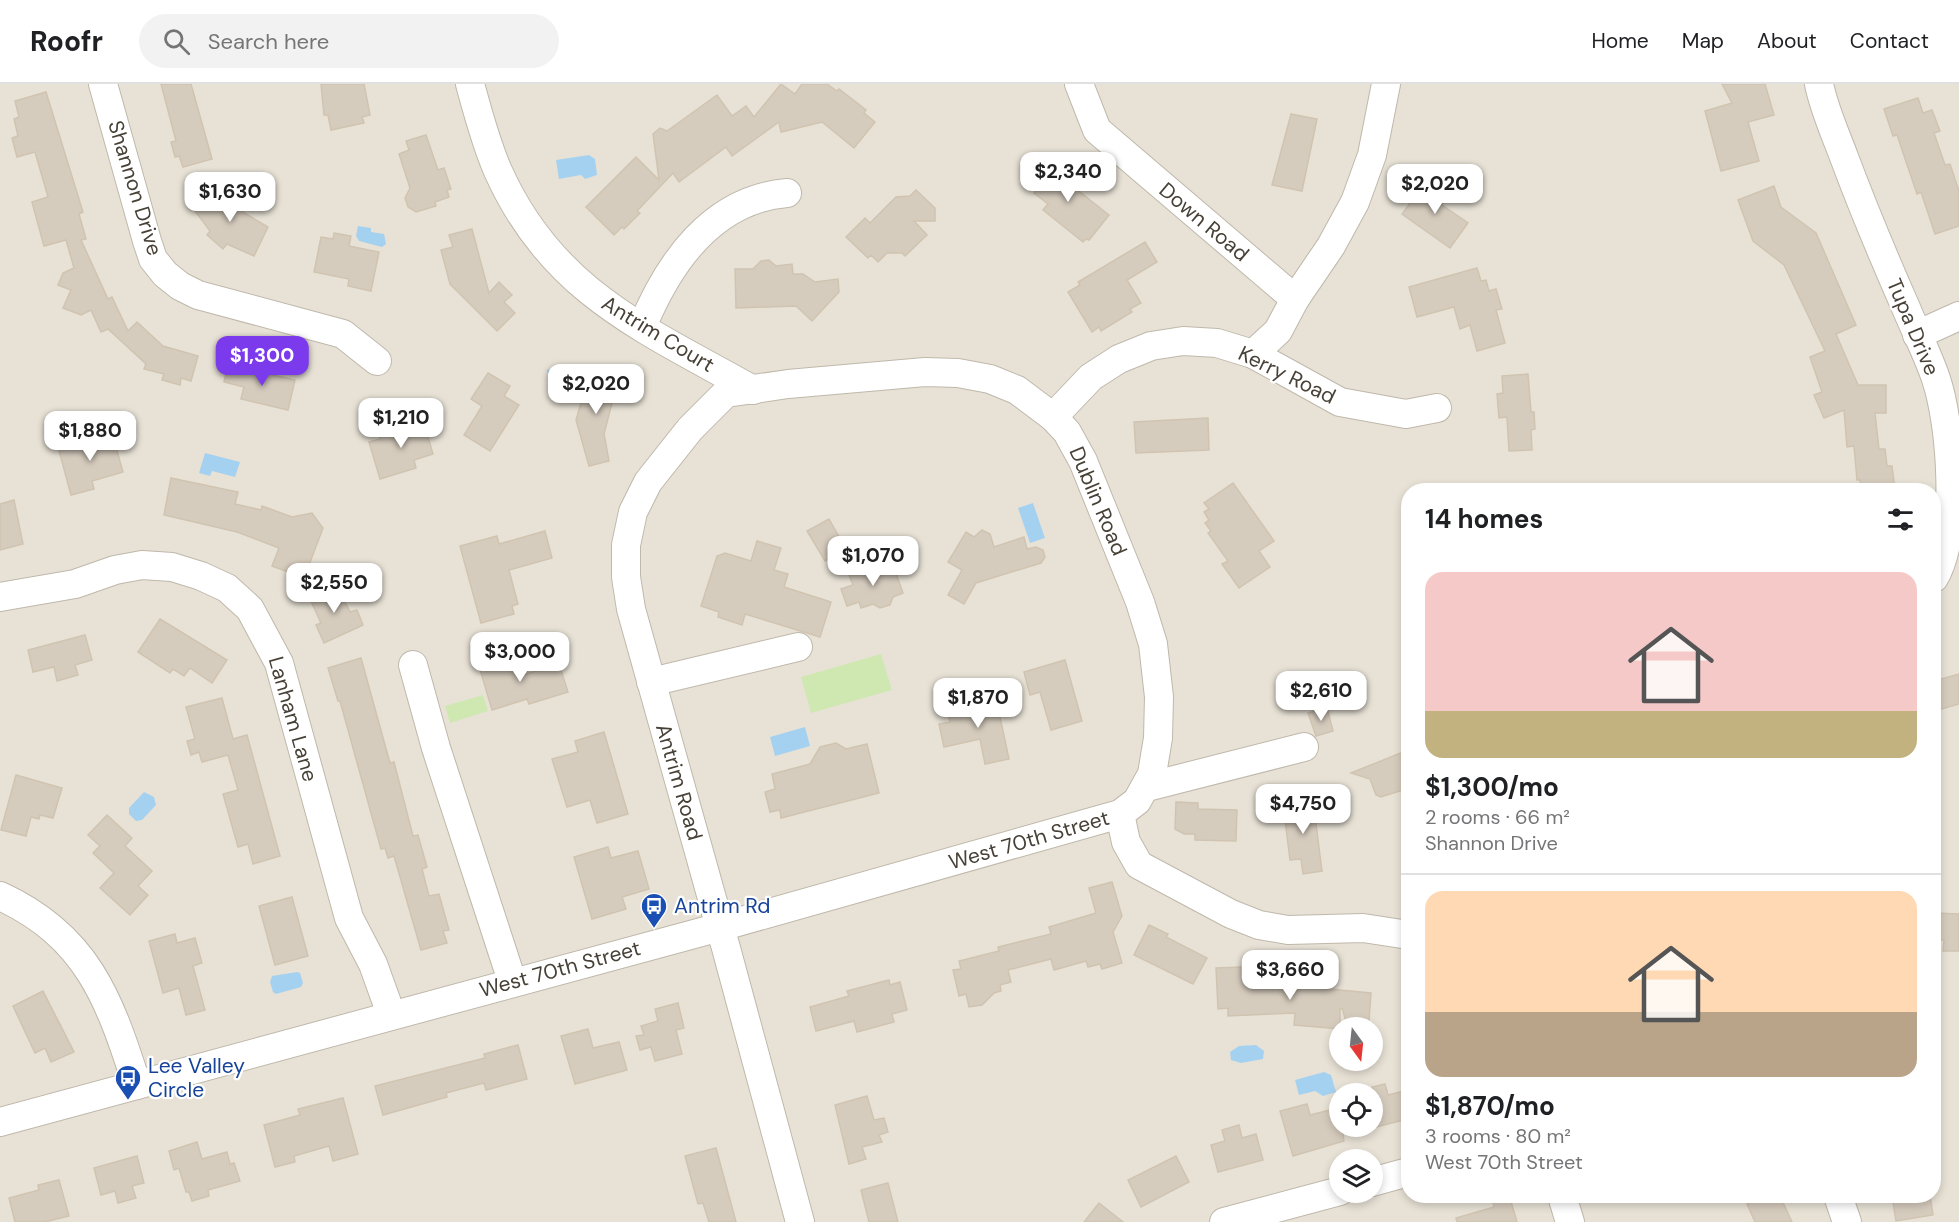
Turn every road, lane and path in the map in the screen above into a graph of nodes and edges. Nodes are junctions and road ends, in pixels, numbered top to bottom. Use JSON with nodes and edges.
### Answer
{"nodes":[{"id":1,"x":103,"y":84,"type":"edge"},
{"id":2,"x":470,"y":84,"type":"edge"},
{"id":3,"x":1079,"y":84,"type":"edge"},
{"id":4,"x":1386,"y":84,"type":"edge"},
{"id":5,"x":1819,"y":84,"type":"edge"},
{"id":6,"x":787,"y":193,"type":"dead end"},
{"id":7,"x":1295,"y":299,"type":"junction"},
{"id":8,"x":1959,"y":316,"type":"edge"},
{"id":9,"x":642,"y":327,"type":"junction"},
{"id":10,"x":1917,"y":335,"type":"junction"},
{"id":11,"x":1253,"y":354,"type":"junction"},
{"id":12,"x":377,"y":361,"type":"dead end"},
{"id":13,"x":753,"y":390,"type":"junction"},
{"id":14,"x":1437,"y":408,"type":"dead end"},
{"id":15,"x":1053,"y":417,"type":"junction"},
{"id":16,"x":1945,"y":573,"type":"edge"},
{"id":17,"x":0,"y":597,"type":"edge"},
{"id":18,"x":798,"y":647,"type":"dead end"},
{"id":19,"x":413,"y":665,"type":"dead end"},
{"id":20,"x":651,"y":681,"type":"junction"},
{"id":21,"x":1304,"y":747,"type":"dead end"},
{"id":22,"x":1147,"y":787,"type":"junction"},
{"id":23,"x":1120,"y":814,"type":"junction"},
{"id":24,"x":0,"y":896,"type":"edge"},
{"id":25,"x":720,"y":927,"type":"junction"},
{"id":26,"x":1401,"y":934,"type":"dead end"},
{"id":27,"x":512,"y":981,"type":"junction"},
{"id":28,"x":391,"y":1014,"type":"junction"},
{"id":29,"x":137,"y":1085,"type":"junction"},
{"id":30,"x":0,"y":1122,"type":"edge"},
{"id":31,"x":1401,"y":1174,"type":"edge"},
{"id":32,"x":1383,"y":1179,"type":"edge"},
{"id":33,"x":1329,"y":1194,"type":"edge"},
{"id":34,"x":1564,"y":1203,"type":"edge"},
{"id":35,"x":1840,"y":1203,"type":"edge"},
{"id":36,"x":800,"y":1222,"type":"edge"},
{"id":37,"x":1224,"y":1222,"type":"edge"},
{"id":38,"x":1570,"y":1222,"type":"edge"},
{"id":39,"x":1847,"y":1222,"type":"edge"}],
"edges":[{"from":1,"to":12,"type":"street","name":"Shannon Drive"},
{"from":2,"to":9,"type":"street","name":"Antrim Court"},
{"from":3,"to":7,"type":"street","name":"Down Road"},
{"from":4,"to":7,"type":"street"},
{"from":5,"to":10,"type":"street","name":"Tupa Drive"},
{"from":6,"to":9,"type":"street"},
{"from":7,"to":11,"type":"street"},
{"from":8,"to":10,"type":"street"},
{"from":9,"to":13,"type":"street","name":"Antrim Court"},
{"from":10,"to":16,"type":"street","name":"Tupa Drive"},
{"from":11,"to":14,"type":"street","name":"Kerry Road"},
{"from":11,"to":15,"type":"street","name":"Kerry Road"},
{"from":13,"to":15,"type":"street","name":"Dublin Road"},
{"from":13,"to":20,"type":"street","name":"Antrim Road"},
{"from":15,"to":22,"type":"street","name":"Dublin Road"},
{"from":17,"to":28,"type":"street","name":"Lanham Lane"},
{"from":18,"to":20,"type":"street"},
{"from":19,"to":27,"type":"street"},
{"from":20,"to":25,"type":"street","name":"Antrim Road"},
{"from":21,"to":22,"type":"street"},
{"from":22,"to":23,"type":"street"},
{"from":23,"to":25,"type":"street","name":"West 70th Street"},
{"from":23,"to":26,"type":"street"},
{"from":24,"to":29,"type":"street"},
{"from":25,"to":27,"type":"street","name":"West 70th Street"},
{"from":25,"to":36,"type":"street","name":"Antrim Road"},
{"from":27,"to":28,"type":"street","name":"West 70th Street"},
{"from":28,"to":29,"type":"street","name":"West 70th Street"},
{"from":29,"to":30,"type":"street","name":"West 70th Street"},
{"from":31,"to":32,"type":"street"},
{"from":33,"to":37,"type":"street"},
{"from":34,"to":38,"type":"street"},
{"from":35,"to":39,"type":"street"}]}
